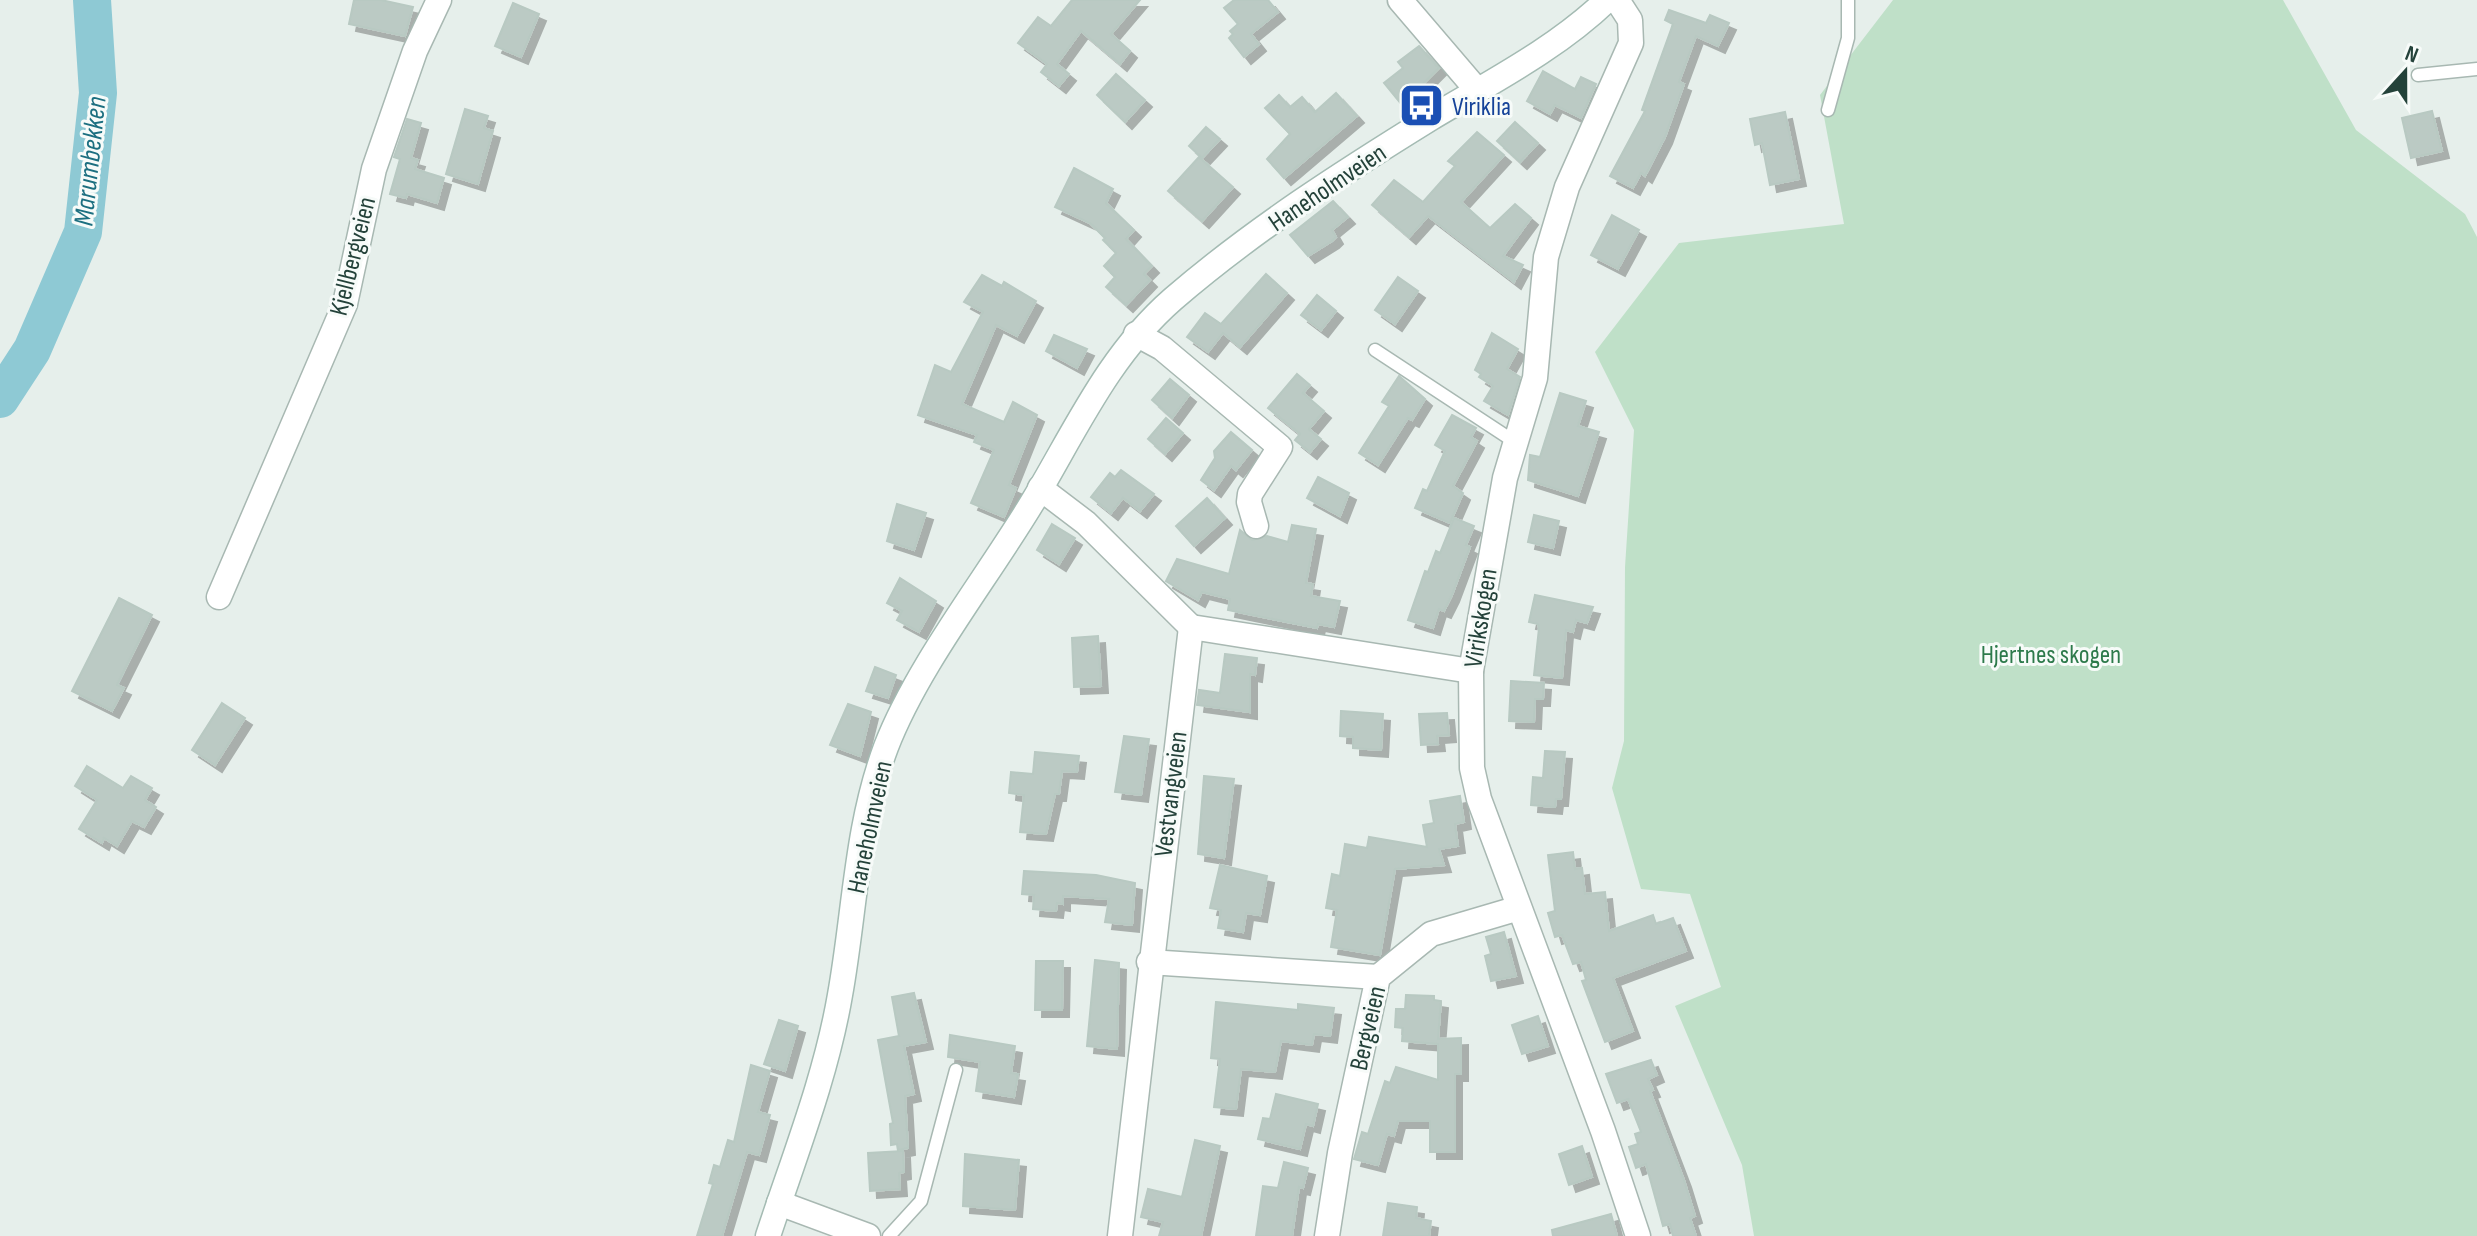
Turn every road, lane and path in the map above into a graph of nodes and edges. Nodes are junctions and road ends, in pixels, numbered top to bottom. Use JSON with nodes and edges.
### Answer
{"nodes":[{"id":1,"x":439,"y":0,"type":"edge"},
{"id":2,"x":1400,"y":0,"type":"edge"},
{"id":3,"x":1607,"y":0,"type":"edge"},
{"id":4,"x":1617,"y":0,"type":"edge"},
{"id":5,"x":1848,"y":0,"type":"edge"},
{"id":6,"x":2477,"y":69,"type":"edge"},
{"id":7,"x":2418,"y":75,"type":"dead end"},
{"id":8,"x":1477,"y":90,"type":"junction"},
{"id":9,"x":1828,"y":110,"type":"dead end"},
{"id":10,"x":1136,"y":334,"type":"junction"},
{"id":11,"x":1375,"y":350,"type":"dead end"},
{"id":12,"x":1515,"y":442,"type":"junction"},
{"id":13,"x":1040,"y":488,"type":"junction"},
{"id":14,"x":1256,"y":526,"type":"dead end"},
{"id":15,"x":219,"y":597,"type":"dead end"},
{"id":16,"x":1191,"y":627,"type":"junction"},
{"id":17,"x":1471,"y":671,"type":"junction"},
{"id":18,"x":1519,"y":908,"type":"junction"},
{"id":19,"x":1149,"y":962,"type":"junction"},
{"id":20,"x":1378,"y":977,"type":"junction"},
{"id":21,"x":956,"y":1070,"type":"dead end"},
{"id":22,"x":779,"y":1203,"type":"junction"},
{"id":23,"x":768,"y":1236,"type":"edge"},
{"id":24,"x":868,"y":1236,"type":"edge"},
{"id":25,"x":889,"y":1236,"type":"edge"},
{"id":26,"x":1120,"y":1236,"type":"edge"},
{"id":27,"x":1327,"y":1236,"type":"edge"},
{"id":28,"x":1638,"y":1236,"type":"edge"}],
"edges":[{"from":1,"to":15,"type":"street","name":"Kjellbergveien"},
{"from":2,"to":8,"type":"street"},
{"from":3,"to":8,"type":"street","name":"Haneholmveien"},
{"from":4,"to":12,"type":"street","name":"Virikskogen"},
{"from":5,"to":9,"type":"lane"},
{"from":6,"to":7,"type":"lane"},
{"from":8,"to":10,"type":"street","name":"Haneholmveien"},
{"from":10,"to":13,"type":"street","name":"Haneholmveien"},
{"from":10,"to":14,"type":"street"},
{"from":11,"to":12,"type":"lane"},
{"from":12,"to":17,"type":"street","name":"Virikskogen"},
{"from":13,"to":16,"type":"street"},
{"from":13,"to":22,"type":"street","name":"Haneholmveien"},
{"from":16,"to":17,"type":"street"},
{"from":16,"to":19,"type":"street","name":"Vestvangveien"},
{"from":17,"to":18,"type":"street","name":"Virikskogen"},
{"from":18,"to":20,"type":"street","name":"Bergveien"},
{"from":18,"to":28,"type":"street","name":"Virikskogen"},
{"from":19,"to":20,"type":"street"},
{"from":19,"to":26,"type":"street","name":"Vestvangveien"},
{"from":20,"to":27,"type":"street","name":"Bergveien"},
{"from":21,"to":25,"type":"lane"},
{"from":22,"to":23,"type":"street","name":"Haneholmveien"},
{"from":22,"to":24,"type":"street"}]}
